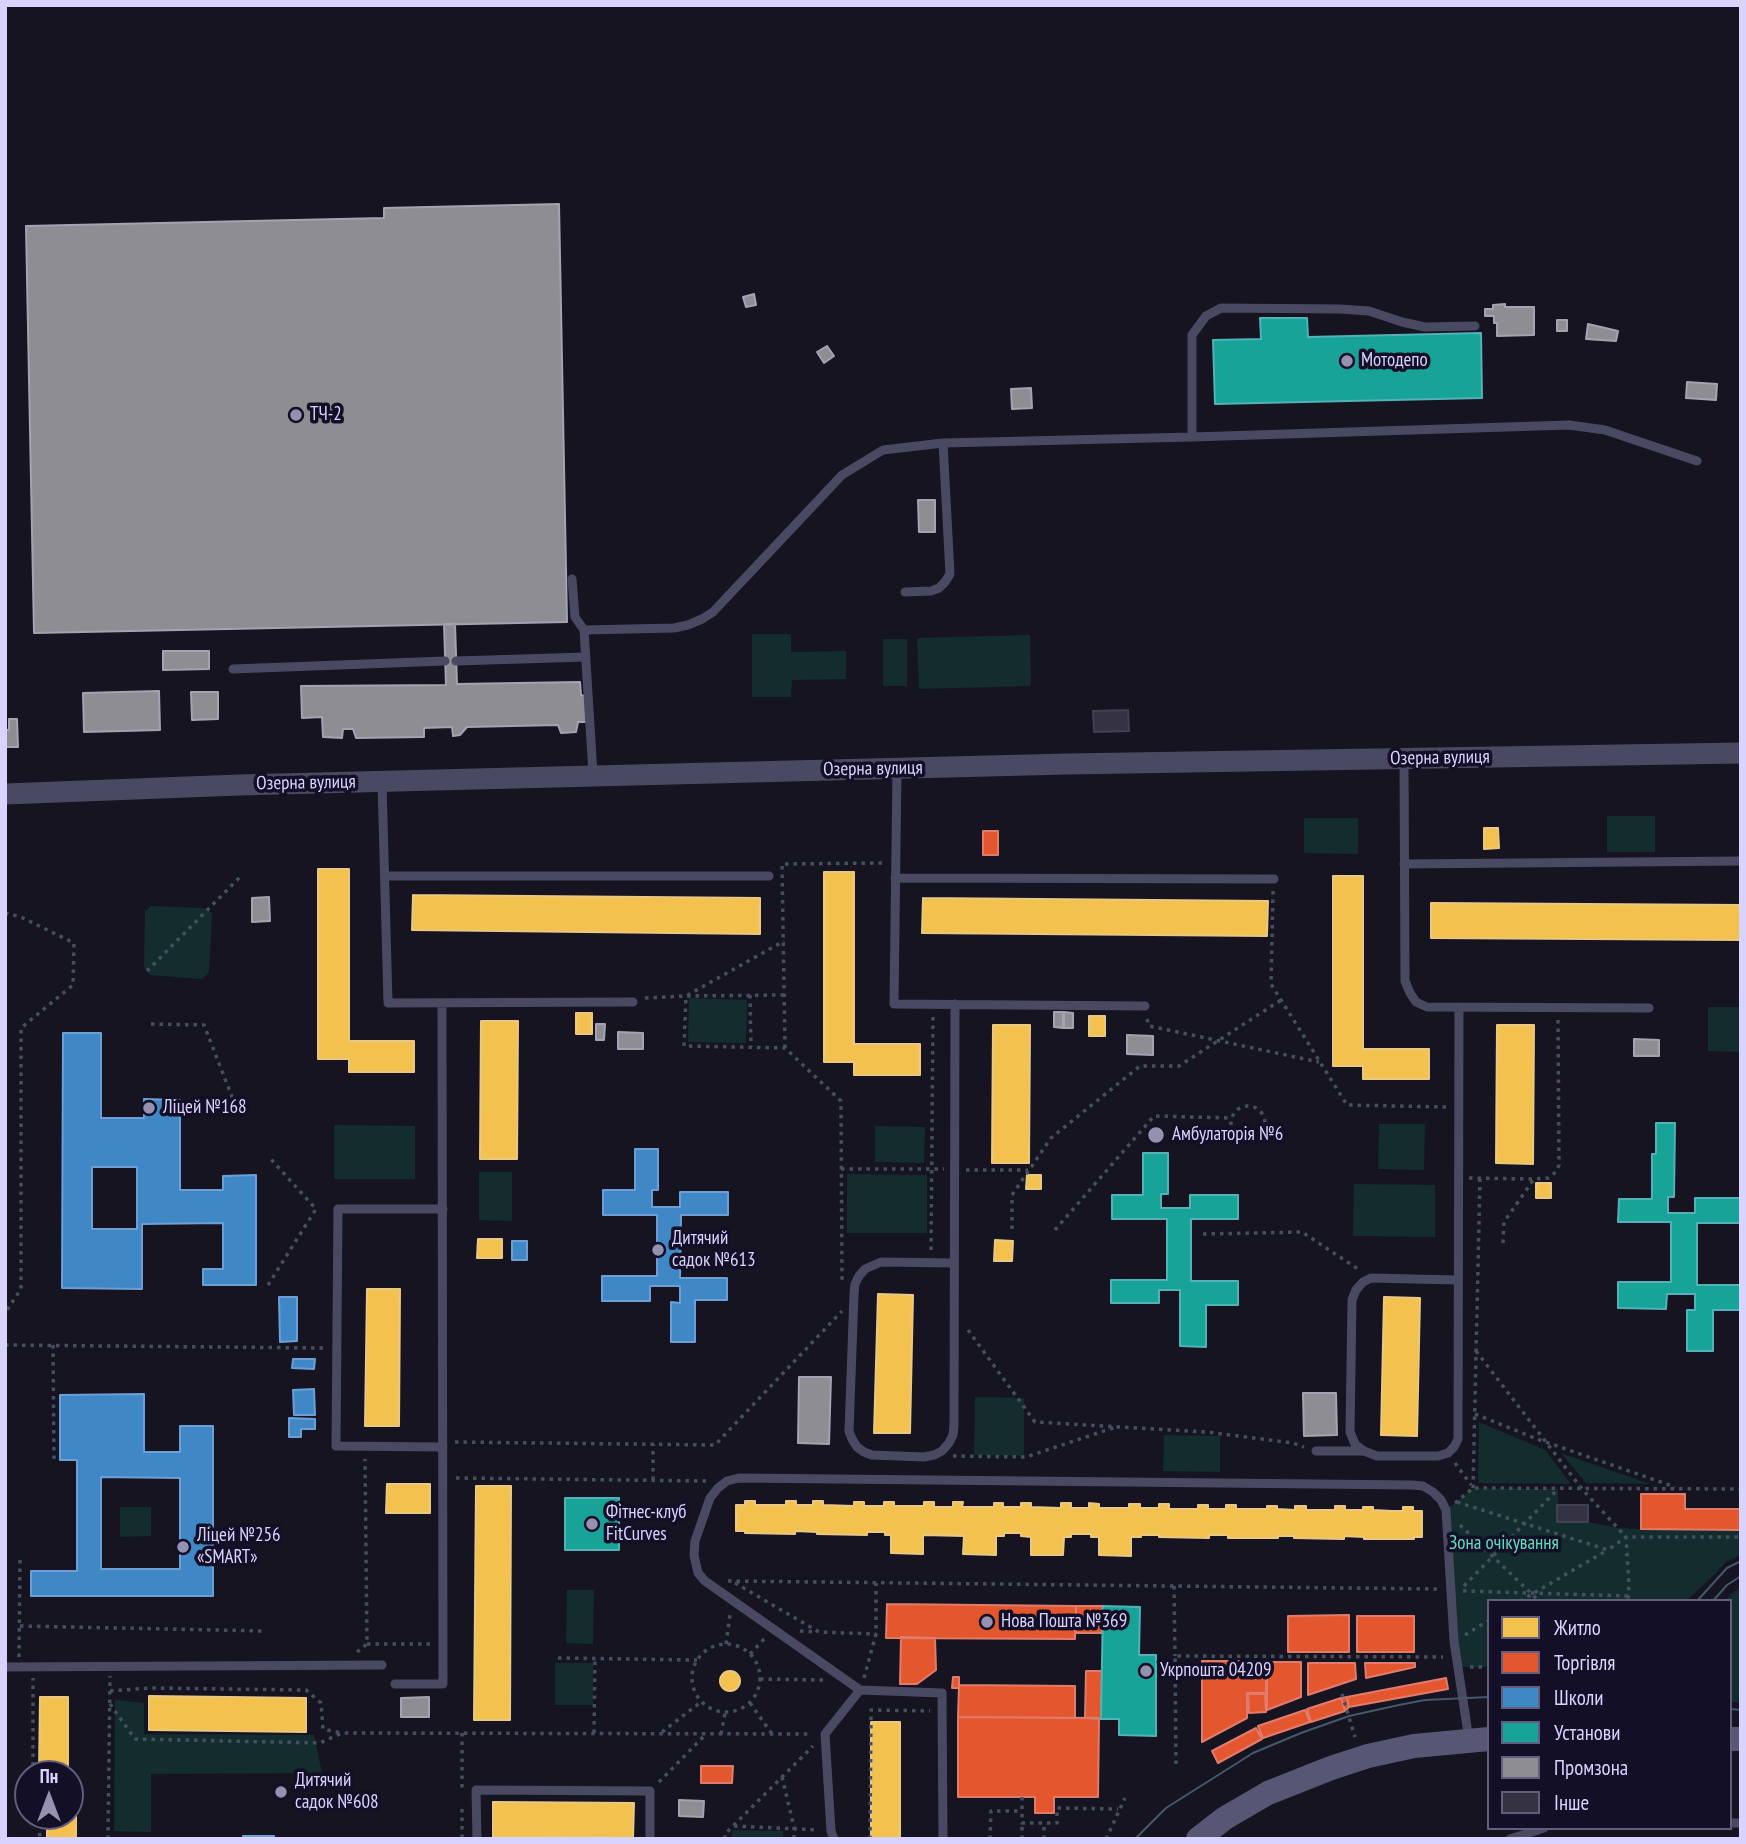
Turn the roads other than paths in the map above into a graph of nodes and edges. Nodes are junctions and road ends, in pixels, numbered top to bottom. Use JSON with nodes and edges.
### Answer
{"nodes":[{"id":1,"x":1475,"y":326,"type":"dead end"},
{"id":2,"x":1192,"y":438,"type":"junction"},
{"id":3,"x":943,"y":443,"type":"junction"},
{"id":4,"x":1697,"y":461,"type":"dead end"},
{"id":5,"x":572,"y":579,"type":"dead end"},
{"id":6,"x":905,"y":592,"type":"dead end"},
{"id":7,"x":584,"y":630,"type":"junction"},
{"id":8,"x":586,"y":657,"type":"junction"},
{"id":9,"x":456,"y":661,"type":"dead end"},
{"id":10,"x":445,"y":662,"type":"dead end"},
{"id":11,"x":233,"y":669,"type":"dead end"},
{"id":12,"x":1741,"y":753,"type":"edge"},
{"id":13,"x":1404,"y":759,"type":"junction"},
{"id":14,"x":897,"y":769,"type":"junction"},
{"id":15,"x":593,"y":776,"type":"junction"},
{"id":16,"x":382,"y":782,"type":"junction"},
{"id":17,"x":5,"y":794,"type":"edge"},
{"id":18,"x":1741,"y":861,"type":"edge"},
{"id":19,"x":1404,"y":864,"type":"junction"},
{"id":20,"x":384,"y":876,"type":"junction"},
{"id":21,"x":769,"y":876,"type":"dead end"},
{"id":22,"x":895,"y":878,"type":"junction"},
{"id":23,"x":1274,"y":879,"type":"road end"},
{"id":24,"x":633,"y":1002,"type":"road end"},
{"id":25,"x":442,"y":1003,"type":"junction"},
{"id":26,"x":956,"y":1004,"type":"junction"},
{"id":27,"x":1145,"y":1006,"type":"road end"},
{"id":28,"x":1459,"y":1007,"type":"junction"},
{"id":29,"x":1649,"y":1008,"type":"dead end"},
{"id":30,"x":443,"y":1209,"type":"junction"},
{"id":31,"x":954,"y":1263,"type":"junction"},
{"id":32,"x":1457,"y":1280,"type":"junction"},
{"id":33,"x":443,"y":1444,"type":"junction"},
{"id":34,"x":1316,"y":1451,"type":"road end"},
{"id":35,"x":1364,"y":1451,"type":"junction"},
{"id":36,"x":382,"y":1665,"type":"dead end"},
{"id":37,"x":5,"y":1667,"type":"edge"},
{"id":38,"x":395,"y":1684,"type":"dead end"},
{"id":39,"x":860,"y":1690,"type":"junction"},
{"id":40,"x":1479,"y":1740,"type":"edge"},
{"id":41,"x":1538,"y":1830,"type":"edge"},
{"id":42,"x":832,"y":1835,"type":"edge"},
{"id":43,"x":477,"y":1839,"type":"edge"},
{"id":44,"x":650,"y":1839,"type":"edge"},
{"id":45,"x":943,"y":1839,"type":"edge"},
{"id":46,"x":1198,"y":1839,"type":"edge"},
{"id":47,"x":1510,"y":1839,"type":"edge"}],
"edges":[{"from":1,"to":2,"type":"lane"},
{"from":2,"to":3,"type":"lane"},
{"from":2,"to":4,"type":"lane"},
{"from":3,"to":6,"type":"lane"},
{"from":3,"to":7,"type":"lane"},
{"from":5,"to":7,"type":"lane"},
{"from":7,"to":8,"type":"lane"},
{"from":8,"to":9,"type":"lane"},
{"from":8,"to":15,"type":"lane"},
{"from":10,"to":11,"type":"lane"},
{"from":12,"to":13,"type":"street","name":"Озерна вулиця"},
{"from":13,"to":14,"type":"street","name":"Озерна вулиця"},
{"from":13,"to":19,"type":"lane"},
{"from":14,"to":15,"type":"street","name":"Озерна вулиця"},
{"from":14,"to":22,"type":"lane"},
{"from":15,"to":16,"type":"street","name":"Озерна вулиця"},
{"from":16,"to":17,"type":"street","name":"Озерна вулиця"},
{"from":16,"to":20,"type":"lane"},
{"from":18,"to":19,"type":"lane"},
{"from":19,"to":28,"type":"lane"},
{"from":20,"to":21,"type":"lane"},
{"from":20,"to":25,"type":"lane"},
{"from":22,"to":23,"type":"lane"},
{"from":22,"to":26,"type":"lane"},
{"from":24,"to":25,"type":"lane"},
{"from":25,"to":30,"type":"lane"},
{"from":26,"to":27,"type":"lane"},
{"from":26,"to":31,"type":"lane"},
{"from":28,"to":29,"type":"lane"},
{"from":28,"to":32,"type":"lane"},
{"from":30,"to":33,"type":"lane"},
{"from":30,"to":33,"type":"lane"},
{"from":31,"to":31,"type":"lane"},
{"from":32,"to":35,"type":"lane"},
{"from":32,"to":35,"type":"lane"},
{"from":33,"to":38,"type":"lane"},
{"from":34,"to":35,"type":"lane"},
{"from":36,"to":37,"type":"lane"},
{"from":39,"to":40,"type":"lane"},
{"from":39,"to":42,"type":"lane"},
{"from":39,"to":45,"type":"lane"},
{"from":40,"to":46,"type":"main road"},
{"from":41,"to":47,"type":"lane"},
{"from":43,"to":44,"type":"lane"}]}
